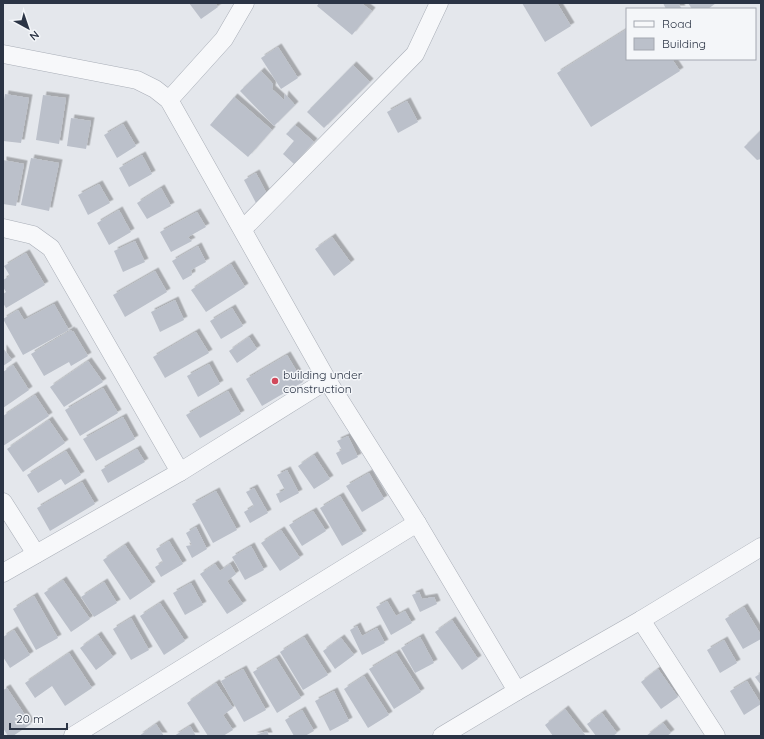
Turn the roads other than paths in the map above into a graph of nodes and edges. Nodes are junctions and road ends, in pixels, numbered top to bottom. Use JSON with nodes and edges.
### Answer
{"nodes":[{"id":1,"x":245,"y":3,"type":"edge"},
{"id":2,"x":439,"y":3,"type":"edge"},
{"id":3,"x":3,"y":54,"type":"edge"},
{"id":4,"x":169,"y":100,"type":"junction"},
{"id":5,"x":3,"y":228,"type":"edge"},
{"id":6,"x":242,"y":228,"type":"junction"},
{"id":7,"x":328,"y":380,"type":"junction"},
{"id":8,"x":180,"y":472,"type":"junction"},
{"id":9,"x":3,"y":502,"type":"edge"},
{"id":10,"x":417,"y":523,"type":"junction"},
{"id":11,"x":761,"y":547,"type":"edge"},
{"id":12,"x":36,"y":554,"type":"junction"},
{"id":13,"x":3,"y":573,"type":"edge"},
{"id":14,"x":641,"y":620,"type":"junction"},
{"id":15,"x":517,"y":691,"type":"junction"},
{"id":16,"x":73,"y":736,"type":"edge"},
{"id":17,"x":442,"y":736,"type":"edge"},
{"id":18,"x":716,"y":736,"type":"edge"}],
"edges":[{"from":1,"to":4,"type":"street"},
{"from":2,"to":6,"type":"street"},
{"from":3,"to":4,"type":"street"},
{"from":4,"to":6,"type":"street"},
{"from":5,"to":8,"type":"street"},
{"from":6,"to":7,"type":"street"},
{"from":7,"to":8,"type":"street"},
{"from":7,"to":10,"type":"street"},
{"from":8,"to":12,"type":"street"},
{"from":9,"to":12,"type":"street"},
{"from":10,"to":15,"type":"street"},
{"from":10,"to":16,"type":"street"},
{"from":11,"to":14,"type":"street"},
{"from":12,"to":13,"type":"street"},
{"from":14,"to":15,"type":"street"},
{"from":14,"to":18,"type":"street"},
{"from":15,"to":17,"type":"street"}]}
